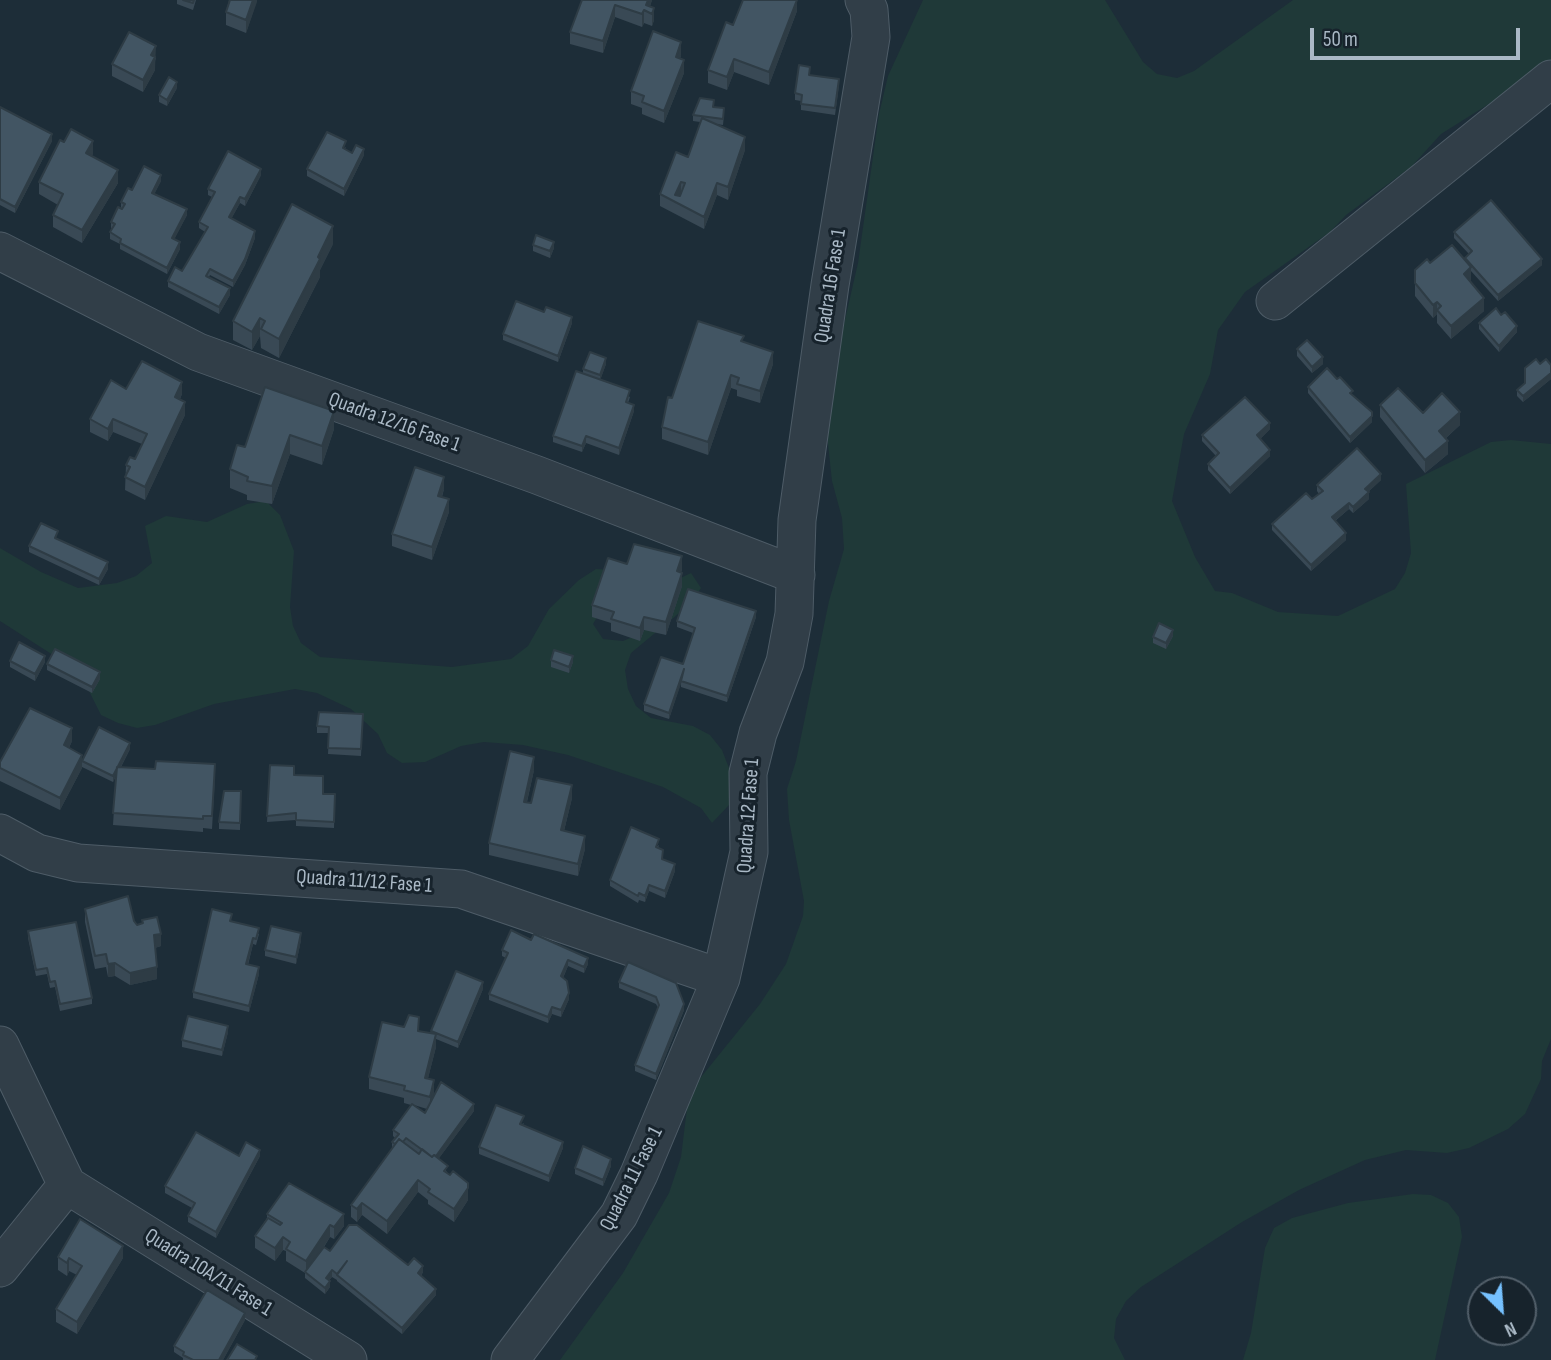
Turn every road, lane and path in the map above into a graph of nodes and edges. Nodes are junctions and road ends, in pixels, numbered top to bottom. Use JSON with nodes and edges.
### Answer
{"nodes":[{"id":1,"x":864,"y":0,"type":"edge"},
{"id":2,"x":1551,"y":79,"type":"edge"},
{"id":3,"x":0,"y":251,"type":"edge"},
{"id":4,"x":1275,"y":301,"type":"dead end"},
{"id":5,"x":796,"y":575,"type":"junction"},
{"id":6,"x":0,"y":833,"type":"edge"},
{"id":7,"x":721,"y":978,"type":"junction"},
{"id":8,"x":0,"y":1045,"type":"edge"},
{"id":9,"x":67,"y":1185,"type":"junction"},
{"id":10,"x":0,"y":1268,"type":"edge"},
{"id":11,"x":348,"y":1360,"type":"edge"},
{"id":12,"x":510,"y":1360,"type":"edge"}],
"edges":[{"from":1,"to":5,"type":"street","name":"Quadra 16 Fase 1"},
{"from":2,"to":4,"type":"street"},
{"from":3,"to":5,"type":"street","name":"Quadra 12/16 Fase 1"},
{"from":5,"to":7,"type":"street","name":"Quadra 12 Fase 1"},
{"from":6,"to":7,"type":"street","name":"Quadra 11/12 Fase 1"},
{"from":7,"to":12,"type":"street","name":"Quadra 11 Fase 1"},
{"from":8,"to":9,"type":"street"},
{"from":9,"to":10,"type":"street"},
{"from":9,"to":11,"type":"street","name":"Quadra 10A/11 Fase 1"}]}
